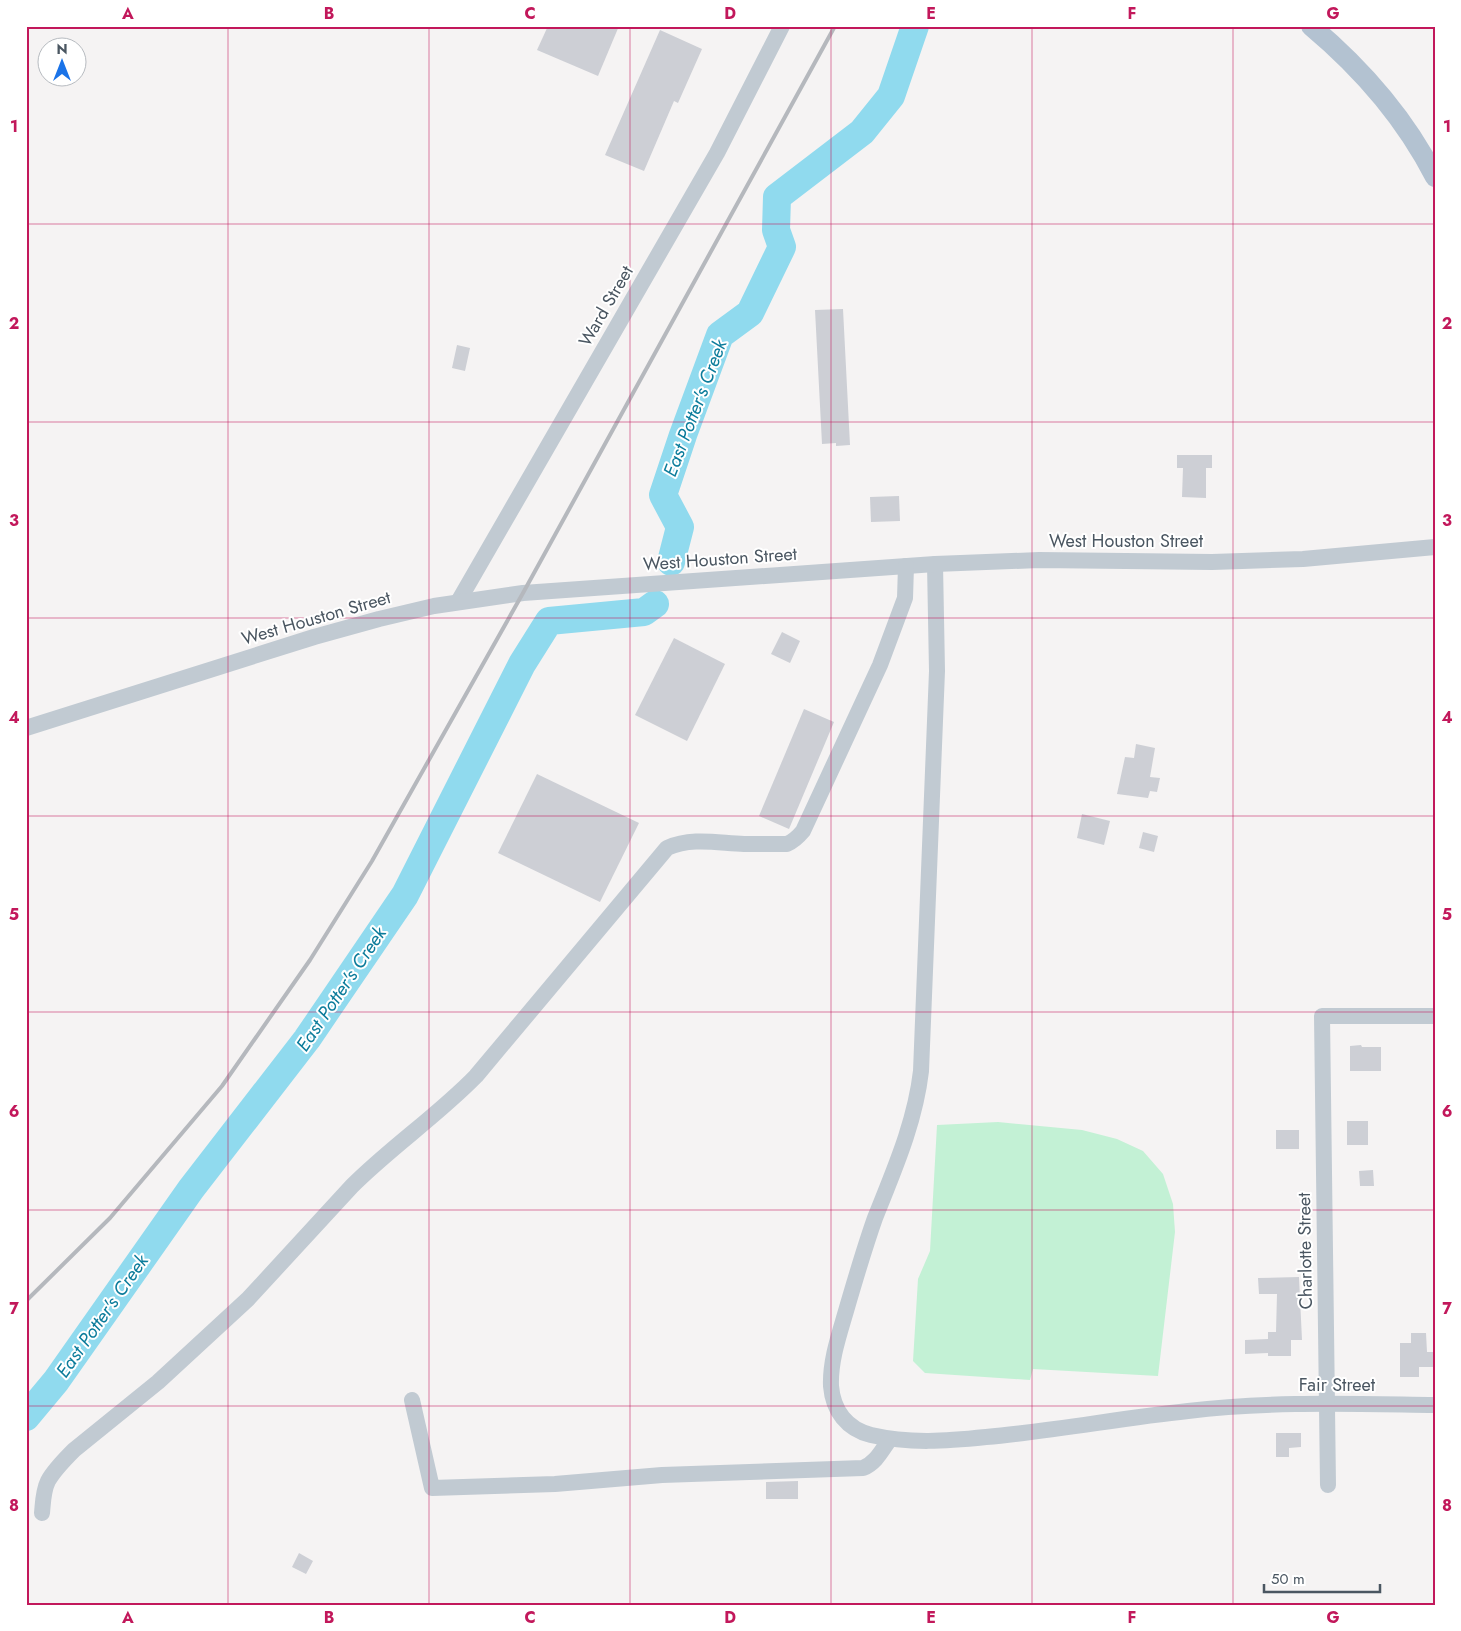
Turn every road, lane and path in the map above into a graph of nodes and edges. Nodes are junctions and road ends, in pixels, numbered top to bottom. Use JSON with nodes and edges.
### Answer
{"nodes":[{"id":1,"x":782,"y":26,"type":"edge"},
{"id":2,"x":1310,"y":26,"type":"edge"},
{"id":3,"x":1435,"y":177,"type":"edge"},
{"id":4,"x":1435,"y":547,"type":"edge"},
{"id":5,"x":935,"y":564,"type":"junction"},
{"id":6,"x":906,"y":566,"type":"junction"},
{"id":7,"x":458,"y":602,"type":"junction"},
{"id":8,"x":26,"y":728,"type":"edge"},
{"id":9,"x":1435,"y":1016,"type":"edge"},
{"id":10,"x":412,"y":1400,"type":"dead end"},
{"id":11,"x":1328,"y":1404,"type":"junction"},
{"id":12,"x":1435,"y":1405,"type":"edge"},
{"id":13,"x":890,"y":1439,"type":"junction"},
{"id":14,"x":1328,"y":1486,"type":"dead end"},
{"id":15,"x":42,"y":1513,"type":"dead end"}],
"edges":[{"from":1,"to":7,"type":"street","name":"Ward Street"},
{"from":2,"to":3,"type":"main road"},
{"from":4,"to":5,"type":"street","name":"West Houston Street"},
{"from":5,"to":6,"type":"street","name":"West Houston Street"},
{"from":5,"to":13,"type":"street","name":"Fair Street"},
{"from":6,"to":7,"type":"street","name":"West Houston Street"},
{"from":6,"to":15,"type":"street"},
{"from":7,"to":8,"type":"street","name":"West Houston Street"},
{"from":9,"to":11,"type":"street","name":"Charlotte Street"},
{"from":10,"to":13,"type":"street"},
{"from":11,"to":12,"type":"street","name":"Fair Street"},
{"from":11,"to":13,"type":"street","name":"Fair Street"},
{"from":11,"to":14,"type":"street","name":"Charlotte Street"}]}
